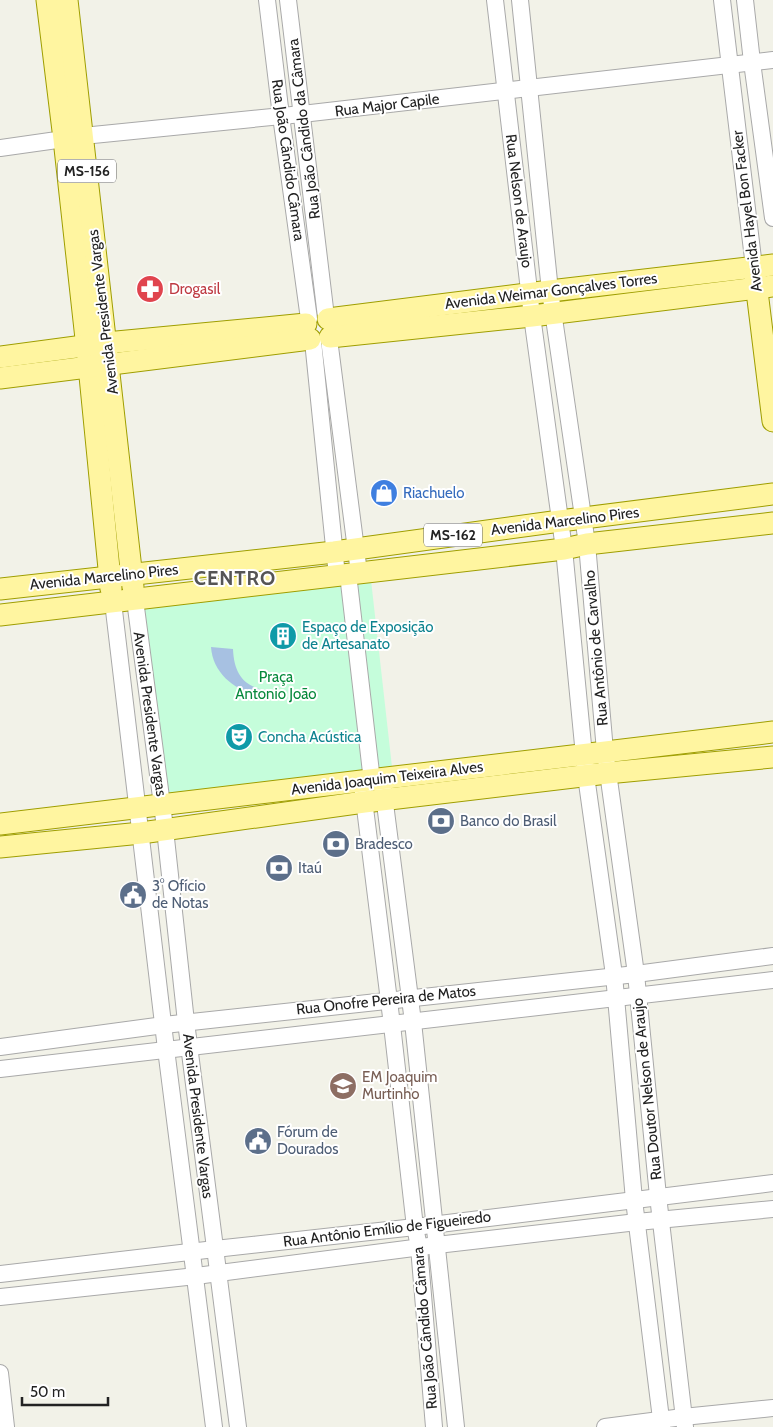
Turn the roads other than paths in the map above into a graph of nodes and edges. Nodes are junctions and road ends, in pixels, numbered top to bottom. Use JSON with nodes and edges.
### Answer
{"nodes":[{"id":1,"x":47,"y":0,"type":"edge"},
{"id":2,"x":67,"y":0,"type":"edge"},
{"id":3,"x":267,"y":0,"type":"edge"},
{"id":4,"x":288,"y":0,"type":"edge"},
{"id":5,"x":495,"y":0,"type":"edge"},
{"id":6,"x":520,"y":0,"type":"edge"},
{"id":7,"x":722,"y":0,"type":"edge"},
{"id":8,"x":745,"y":0,"type":"edge"},
{"id":9,"x":773,"y":60,"type":"edge"},
{"id":10,"x":752,"y":62,"type":"junction"},
{"id":11,"x":730,"y":65,"type":"junction"},
{"id":12,"x":529,"y":88,"type":"junction"},
{"id":13,"x":505,"y":91,"type":"junction"},
{"id":14,"x":302,"y":114,"type":"junction"},
{"id":15,"x":281,"y":116,"type":"junction"},
{"id":16,"x":73,"y":138,"type":"junction"},
{"id":17,"x":0,"y":148,"type":"edge"},
{"id":18,"x":773,"y":218,"type":"edge"},
{"id":19,"x":764,"y":266,"type":"edge"},
{"id":20,"x":765,"y":287,"type":"edge"},
{"id":21,"x":540,"y":292,"type":"junction"},
{"id":22,"x":543,"y":315,"type":"junction"},
{"id":23,"x":319,"y":329,"type":"junction"},
{"id":24,"x":98,"y":355,"type":"junction"},
{"id":25,"x":0,"y":357,"type":"edge"},
{"id":26,"x":0,"y":378,"type":"edge"},
{"id":27,"x":773,"y":421,"type":"edge"},
{"id":28,"x":120,"y":463,"type":"junction"},
{"id":29,"x":99,"y":465,"type":"junction"},
{"id":30,"x":773,"y":494,"type":"edge"},
{"id":31,"x":583,"y":519,"type":"junction"},
{"id":32,"x":560,"y":521,"type":"junction"},
{"id":33,"x":773,"y":523,"type":"edge"},
{"id":34,"x":587,"y":544,"type":"junction"},
{"id":35,"x":356,"y":549,"type":"junction"},
{"id":36,"x":564,"y":549,"type":"junction"},
{"id":37,"x":334,"y":552,"type":"junction"},
{"id":38,"x":132,"y":574,"type":"junction"},
{"id":39,"x":348,"y":574,"type":"junction"},
{"id":40,"x":110,"y":577,"type":"junction"},
{"id":41,"x":0,"y":589,"type":"edge"},
{"id":42,"x":135,"y":600,"type":"junction"},
{"id":43,"x":113,"y":602,"type":"junction"},
{"id":44,"x":0,"y":615,"type":"edge"},
{"id":45,"x":773,"y":732,"type":"edge"},
{"id":46,"x":605,"y":751,"type":"junction"},
{"id":47,"x":583,"y":753,"type":"junction"},
{"id":48,"x":773,"y":757,"type":"edge"},
{"id":49,"x":607,"y":773,"type":"junction"},
{"id":50,"x":586,"y":776,"type":"junction"},
{"id":51,"x":373,"y":789,"type":"junction"},
{"id":52,"x":162,"y":806,"type":"junction"},
{"id":53,"x":138,"y":808,"type":"junction"},
{"id":54,"x":0,"y":824,"type":"edge"},
{"id":55,"x":165,"y":829,"type":"junction"},
{"id":56,"x":141,"y":833,"type":"junction"},
{"id":57,"x":0,"y":847,"type":"edge"},
{"id":58,"x":773,"y":956,"type":"edge"},
{"id":59,"x":636,"y":974,"type":"junction"},
{"id":60,"x":614,"y":975,"type":"junction"},
{"id":61,"x":773,"y":980,"type":"edge"},
{"id":62,"x":637,"y":996,"type":"junction"},
{"id":63,"x":409,"y":998,"type":"junction"},
{"id":64,"x":616,"y":998,"type":"junction"},
{"id":65,"x":389,"y":1000,"type":"junction"},
{"id":66,"x":186,"y":1022,"type":"junction"},
{"id":67,"x":413,"y":1022,"type":"junction"},
{"id":68,"x":164,"y":1024,"type":"junction"},
{"id":69,"x":392,"y":1025,"type":"junction"},
{"id":70,"x":0,"y":1046,"type":"edge"},
{"id":71,"x":189,"y":1046,"type":"junction"},
{"id":72,"x":166,"y":1049,"type":"junction"},
{"id":73,"x":0,"y":1069,"type":"edge"},
{"id":74,"x":773,"y":1183,"type":"edge"},
{"id":75,"x":658,"y":1196,"type":"junction"},
{"id":76,"x":634,"y":1200,"type":"junction"},
{"id":77,"x":773,"y":1209,"type":"edge"},
{"id":78,"x":661,"y":1220,"type":"junction"},
{"id":79,"x":637,"y":1222,"type":"junction"},
{"id":80,"x":433,"y":1224,"type":"junction"},
{"id":81,"x":415,"y":1227,"type":"junction"},
{"id":82,"x":437,"y":1245,"type":"junction"},
{"id":83,"x":419,"y":1247,"type":"junction"},
{"id":84,"x":215,"y":1249,"type":"junction"},
{"id":85,"x":192,"y":1252,"type":"junction"},
{"id":86,"x":219,"y":1273,"type":"junction"},
{"id":87,"x":0,"y":1274,"type":"edge"},
{"id":88,"x":196,"y":1276,"type":"junction"},
{"id":89,"x":0,"y":1297,"type":"edge"},
{"id":90,"x":0,"y":1372,"type":"edge"},
{"id":91,"x":773,"y":1408,"type":"edge"},
{"id":92,"x":684,"y":1422,"type":"edge"},
{"id":93,"x":661,"y":1424,"type":"edge"},
{"id":94,"x":6,"y":1427,"type":"edge"},
{"id":95,"x":214,"y":1427,"type":"edge"},
{"id":96,"x":238,"y":1427,"type":"edge"},
{"id":97,"x":434,"y":1427,"type":"edge"},
{"id":98,"x":456,"y":1427,"type":"edge"},
{"id":99,"x":605,"y":1427,"type":"edge"}],
"edges":[{"from":1,"to":16,"type":"main road","name":"Avenida Presidente Vargas"},
{"from":2,"to":16,"type":"main road","name":"Avenida Presidente Vargas","number":"MS-156"},
{"from":3,"to":15,"type":"street","name":"Rua João Cândido Câmara"},
{"from":4,"to":14,"type":"street","name":"Rua João Cândido da Câmara"},
{"from":5,"to":13,"type":"street","name":"Rua Nelson de Araujo"},
{"from":6,"to":12,"type":"street","name":"Rua Nelson de Araujo"},
{"from":7,"to":11,"type":"street","name":"Avenida Hayel Bon Facker"},
{"from":8,"to":10,"type":"street"},
{"from":9,"to":10,"type":"street","name":"Rua Major Capile"},
{"from":10,"to":11,"type":"street","name":"Rua Major Capile"},
{"from":10,"to":18,"type":"street"},
{"from":11,"to":12,"type":"street","name":"Rua Major Capile"},
{"from":11,"to":19,"type":"street","name":"Avenida Hayel Bon Facker"},
{"from":12,"to":13,"type":"street","name":"Rua Major Capile"},
{"from":12,"to":21,"type":"street","name":"Rua Nelson de Araujo"},
{"from":13,"to":14,"type":"street","name":"Rua Major Capile"},
{"from":13,"to":21,"type":"street","name":"Rua Nelson de Araujo"},
{"from":14,"to":15,"type":"street","name":"Rua Major Capile"},
{"from":14,"to":23,"type":"street","name":"Rua João Cândido da Câmara"},
{"from":15,"to":16,"type":"street","name":"Rua Major Capile"},
{"from":15,"to":23,"type":"street","name":"Rua João Cândido Câmara"},
{"from":16,"to":17,"type":"street","name":"Rua Major Capile"},
{"from":16,"to":24,"type":"main road","name":"Avenida Presidente Vargas","number":"MS-156"},
{"from":19,"to":20,"type":"main road","name":"Avenida Hayel Bon Facker"},
{"from":19,"to":21,"type":"main road","name":"Avenida Weimar Gonçalves Torres"},
{"from":20,"to":22,"type":"main road","name":"Avenida Weimar Gonçalves Torres"},
{"from":20,"to":27,"type":"main road","name":"Avenida Hayel Bon Facker"},
{"from":21,"to":22,"type":"street","name":"Rua Nelson de Araujo"},
{"from":21,"to":23,"type":"main road","name":"Avenida Weimar Gonçalves Torres"},
{"from":22,"to":23,"type":"main road","name":"Avenida Weimar Gonçalves Torres"},
{"from":22,"to":31,"type":"street","name":"Rua Nelson de Araujo"},
{"from":22,"to":32,"type":"street","name":"Rua Nelson de Araujo"},
{"from":23,"to":24,"type":"main road","name":"Avenida Weimar Gonçalves Torres"},
{"from":23,"to":35,"type":"street","name":"Rua João Cândido Câmara"},
{"from":23,"to":37,"type":"street","name":"Rua João Cândido Câmara"},
{"from":24,"to":25,"type":"main road","name":"Avenida Weimar Gonçalves Torres"},
{"from":24,"to":26,"type":"main road","name":"Avenida Weimar Gonçalves Torres"},
{"from":24,"to":28,"type":"main road","name":"Avenida Presidente Vargas","number":"MS-156"},
{"from":24,"to":29,"type":"main road","name":"Avenida Presidente Vargas"},
{"from":28,"to":29,"type":"main road"},
{"from":28,"to":38,"type":"main road","name":"Avenida Presidente Vargas","number":"MS-156"},
{"from":29,"to":40,"type":"main road","name":"Avenida Presidente Vargas"},
{"from":30,"to":31,"type":"main road","name":"Avenida Marcelino Pires","number":"MS-162"},
{"from":31,"to":32,"type":"main road","name":"Avenida Marcelino Pires","number":"MS-162"},
{"from":31,"to":34,"type":"street","name":"Rua Antônio de Carvalho"},
{"from":32,"to":35,"type":"main road","name":"Avenida Marcelino Pires","number":"MS-162"},
{"from":32,"to":36,"type":"street","name":"Rua Antônio de Carvalho"},
{"from":33,"to":34,"type":"main road","name":"Avenida Marcelino Pires"},
{"from":34,"to":36,"type":"main road","name":"Avenida Marcelino Pires"},
{"from":34,"to":46,"type":"street","name":"Rua Antônio de Carvalho"},
{"from":35,"to":37,"type":"main road","name":"Avenida Marcelino Pires","number":"MS-162"},
{"from":35,"to":39,"type":"street","name":"Rua João Cândido Câmara"},
{"from":36,"to":39,"type":"main road","name":"Avenida Marcelino Pires","number":"MS-162"},
{"from":36,"to":47,"type":"street","name":"Rua Antônio de Carvalho"},
{"from":37,"to":38,"type":"main road","name":"Avenida Marcelino Pires","number":"MS-162"},
{"from":37,"to":39,"type":"street","name":"Rua João Cândido Câmara"},
{"from":38,"to":40,"type":"main road","name":"Avenida Marcelino Pires","number":"MS-162"},
{"from":38,"to":42,"type":"main road","name":"Avenida Presidente Vargas"},
{"from":39,"to":42,"type":"main road","name":"Avenida Marcelino Pires","number":"MS-162"},
{"from":39,"to":51,"type":"street","name":"Rua João Cândido Câmara"},
{"from":40,"to":41,"type":"main road","name":"Avenida Marcelino Pires","number":"MS-162"},
{"from":40,"to":43,"type":"main road","name":"Avenida Presidente Vargas"},
{"from":42,"to":43,"type":"main road","name":"Avenida Marcelino Pires","number":"MS-162"},
{"from":42,"to":52,"type":"street","name":"Avenida Presidente Vargas"},
{"from":43,"to":44,"type":"main road","name":"Avenida Marcelino Pires","number":"MS-162"},
{"from":43,"to":53,"type":"street","name":"Avenida Presidente Vargas"},
{"from":45,"to":46,"type":"main road","name":"Avenida Joaquim Teixeira Alves"},
{"from":46,"to":47,"type":"main road","name":"Avenida Joaquim Teixeira Alves"},
{"from":46,"to":49,"type":"street","name":"Rua Doutor Nelson de Araujo"},
{"from":47,"to":50,"type":"street","name":"Rua Doutor Nelson de Araujo"},
{"from":47,"to":51,"type":"main road","name":"Avenida Joaquim Teixeira Alves"},
{"from":48,"to":49,"type":"main road","name":"Avenida Joaquim Teixeira Alves"},
{"from":49,"to":50,"type":"main road","name":"Avenida Joaquim Teixeira Alves"},
{"from":49,"to":59,"type":"street","name":"Rua Doutor Nelson de Araujo"},
{"from":50,"to":51,"type":"main road","name":"Avenida Joaquim Teixeira Alves"},
{"from":50,"to":60,"type":"street","name":"Rua Doutor Nelson de Araujo"},
{"from":51,"to":52,"type":"main road","name":"Avenida Joaquim Teixeira Alves"},
{"from":51,"to":55,"type":"main road","name":"Avenida Joaquim Teixeira Alves"},
{"from":51,"to":63,"type":"street"},
{"from":51,"to":65,"type":"street","name":"Rua João Cândido Câmara"},
{"from":52,"to":53,"type":"main road","name":"Avenida Joaquim Teixeira Alves"},
{"from":52,"to":55,"type":"street","name":"Avenida Presidente Vargas"},
{"from":53,"to":54,"type":"main road","name":"Avenida Joaquim Teixeira Alves"},
{"from":53,"to":56,"type":"street","name":"Avenida Presidente Vargas"},
{"from":55,"to":56,"type":"main road","name":"Avenida Joaquim Teixeira Alves"},
{"from":55,"to":66,"type":"street","name":"Avenida Presidente Vargas"},
{"from":56,"to":57,"type":"main road","name":"Avenida Joaquim Teixeira Alves"},
{"from":56,"to":68,"type":"street","name":"Avenida Presidente Vargas"},
{"from":58,"to":59,"type":"street","name":"Rua Onofre Pereira de Matos"},
{"from":59,"to":60,"type":"street","name":"Rua Onofre Pereira de Matos"},
{"from":59,"to":62,"type":"street","name":"Rua Doutor Nelson de Araujo"},
{"from":60,"to":63,"type":"street","name":"Rua Onofre Pereira de Matos"},
{"from":60,"to":64,"type":"street","name":"Rua Doutor Nelson de Araujo"},
{"from":61,"to":62,"type":"street","name":"Rua Onofre Pereira de Matos"},
{"from":62,"to":64,"type":"street","name":"Rua Onofre Pereira de Matos"},
{"from":62,"to":75,"type":"street","name":"Rua Doutor Nelson de Araujo"},
{"from":63,"to":65,"type":"street","name":"Rua Onofre Pereira de Matos"},
{"from":63,"to":67,"type":"street"},
{"from":64,"to":67,"type":"street","name":"Rua Onofre Pereira de Matos"},
{"from":64,"to":76,"type":"street","name":"Rua Doutor Nelson de Araujo"},
{"from":65,"to":66,"type":"street","name":"Rua Onofre Pereira de Matos"},
{"from":65,"to":69,"type":"street","name":"Rua João Cândido Câmara"},
{"from":66,"to":68,"type":"street","name":"Rua Onofre Pereira de Matos"},
{"from":66,"to":71,"type":"street","name":"Avenida Presidente Vargas"},
{"from":67,"to":69,"type":"street","name":"Rua Onofre Pereira de Matos"},
{"from":67,"to":80,"type":"street"},
{"from":68,"to":70,"type":"street","name":"Rua Onofre Pereira de Matos"},
{"from":68,"to":72,"type":"street","name":"Avenida Presidente Vargas"},
{"from":69,"to":71,"type":"street","name":"Rua Onofre Pereira de Matos"},
{"from":69,"to":81,"type":"street","name":"Rua João Cândido Câmara"},
{"from":71,"to":72,"type":"street","name":"Rua Onofre Pereira de Matos"},
{"from":71,"to":84,"type":"street","name":"Avenida Presidente Vargas"},
{"from":72,"to":73,"type":"street","name":"Rua Onofre Pereira de Matos"},
{"from":72,"to":85,"type":"street","name":"Avenida Presidente Vargas"},
{"from":74,"to":75,"type":"street","name":"Rua Antônio Emílio de Figueiredo"},
{"from":75,"to":76,"type":"street","name":"Rua Antônio Emílio de Figueiredo"},
{"from":75,"to":78,"type":"street","name":"Rua Doutor Nelson de Araujo"},
{"from":76,"to":79,"type":"street","name":"Rua Doutor Nelson de Araujo"},
{"from":76,"to":80,"type":"street","name":"Rua Antônio Emílio de Figueiredo"},
{"from":77,"to":78,"type":"street","name":"Rua Antônio Emílio de Figueiredo"},
{"from":78,"to":79,"type":"street","name":"Rua Antônio Emílio de Figueiredo"},
{"from":78,"to":92,"type":"street","name":"Rua Doutor Nelson de Araujo"},
{"from":79,"to":82,"type":"street","name":"Rua Antônio Emílio de Figueiredo"},
{"from":79,"to":93,"type":"street","name":"Rua Doutor Nelson de Araujo"},
{"from":80,"to":81,"type":"street","name":"Rua Antônio Emílio de Figueiredo"},
{"from":80,"to":82,"type":"street"},
{"from":81,"to":83,"type":"street","name":"Rua João Cândido Câmara"},
{"from":81,"to":84,"type":"street","name":"Rua Antônio Emílio de Figueiredo"},
{"from":82,"to":83,"type":"street","name":"Rua Antônio Emílio de Figueiredo"},
{"from":82,"to":98,"type":"street"},
{"from":83,"to":86,"type":"street","name":"Rua Antônio Emílio de Figueiredo"},
{"from":83,"to":97,"type":"street","name":"Rua João Cândido Câmara"},
{"from":84,"to":85,"type":"street","name":"Rua Antônio Emílio de Figueiredo"},
{"from":84,"to":86,"type":"street","name":"Avenida Presidente Vargas"},
{"from":85,"to":87,"type":"street","name":"Rua Antônio Emílio de Figueiredo"},
{"from":85,"to":88,"type":"street","name":"Avenida Presidente Vargas"},
{"from":86,"to":88,"type":"street","name":"Rua Antônio Emílio de Figueiredo"},
{"from":86,"to":96,"type":"street","name":"Avenida Presidente Vargas"},
{"from":88,"to":89,"type":"street","name":"Rua Antônio Emílio de Figueiredo"},
{"from":88,"to":95,"type":"street","name":"Avenida Presidente Vargas"},
{"from":90,"to":94,"type":"street"},
{"from":91,"to":92,"type":"street"},
{"from":92,"to":93,"type":"street"},
{"from":93,"to":99,"type":"street"}]}
